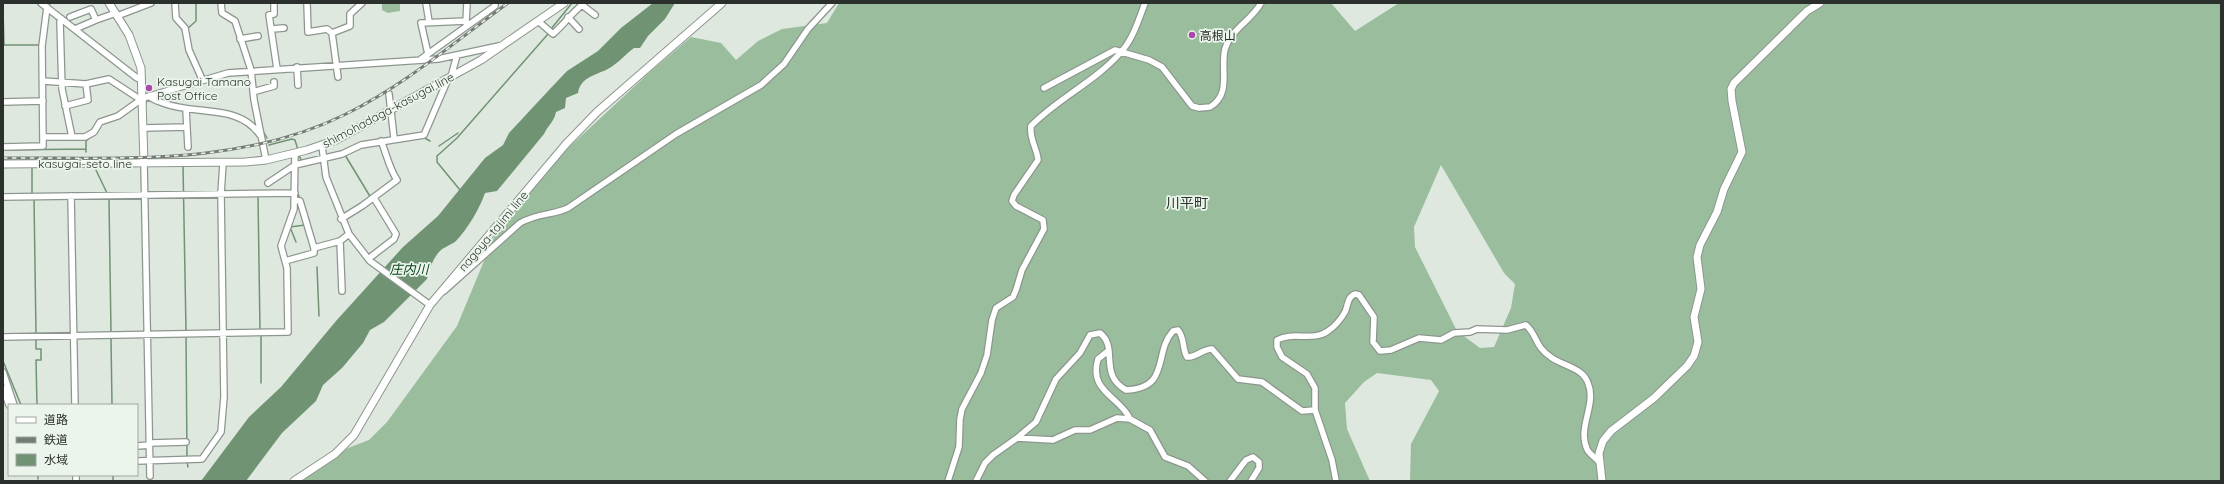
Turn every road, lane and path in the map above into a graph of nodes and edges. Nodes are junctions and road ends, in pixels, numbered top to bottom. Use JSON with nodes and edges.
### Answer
{"nodes":[{"id":1,"x":41,"y":3,"type":"edge"},
{"id":2,"x":109,"y":3,"type":"edge"},
{"id":3,"x":151,"y":3,"type":"edge"},
{"id":4,"x":175,"y":3,"type":"edge"},
{"id":5,"x":221,"y":3,"type":"edge"},
{"id":6,"x":274,"y":3,"type":"edge"},
{"id":7,"x":306,"y":3,"type":"edge"},
{"id":8,"x":362,"y":3,"type":"edge"},
{"id":9,"x":426,"y":3,"type":"edge"},
{"id":10,"x":467,"y":3,"type":"edge"},
{"id":11,"x":495,"y":3,"type":"edge"},
{"id":12,"x":564,"y":3,"type":"edge"},
{"id":13,"x":722,"y":3,"type":"edge"},
{"id":14,"x":832,"y":3,"type":"edge"},
{"id":15,"x":1145,"y":3,"type":"edge"},
{"id":16,"x":1261,"y":3,"type":"edge"},
{"id":17,"x":1820,"y":3,"type":"edge"},
{"id":18,"x":583,"y":4,"type":"edge"},
{"id":19,"x":47,"y":8,"type":"junction"},
{"id":20,"x":116,"y":14,"type":"junction"},
{"id":21,"x":595,"y":15,"type":"dead end"},
{"id":22,"x":70,"y":17,"type":"dead end"},
{"id":23,"x":568,"y":17,"type":"junction"},
{"id":24,"x":62,"y":19,"type":"junction"},
{"id":25,"x":96,"y":20,"type":"junction"},
{"id":26,"x":538,"y":21,"type":"junction"},
{"id":27,"x":429,"y":22,"type":"junction"},
{"id":28,"x":466,"y":24,"type":"junction"},
{"id":29,"x":284,"y":28,"type":"dead end"},
{"id":30,"x":272,"y":29,"type":"junction"},
{"id":31,"x":579,"y":29,"type":"dead end"},
{"id":32,"x":75,"y":30,"type":"junction"},
{"id":33,"x":332,"y":33,"type":"junction"},
{"id":34,"x":258,"y":36,"type":"dead end"},
{"id":35,"x":240,"y":39,"type":"junction"},
{"id":36,"x":505,"y":45,"type":"junction"},
{"id":37,"x":1122,"y":52,"type":"junction"},
{"id":38,"x":428,"y":54,"type":"junction"},
{"id":39,"x":457,"y":55,"type":"junction"},
{"id":40,"x":421,"y":59,"type":"junction"},
{"id":41,"x":337,"y":65,"type":"junction"},
{"id":42,"x":297,"y":67,"type":"junction"},
{"id":43,"x":277,"y":69,"type":"junction"},
{"id":44,"x":251,"y":70,"type":"junction"},
{"id":45,"x":338,"y":77,"type":"dead end"},
{"id":46,"x":449,"y":78,"type":"junction"},
{"id":47,"x":202,"y":79,"type":"junction"},
{"id":48,"x":142,"y":80,"type":"junction"},
{"id":49,"x":43,"y":81,"type":"junction"},
{"id":50,"x":62,"y":82,"type":"junction"},
{"id":51,"x":274,"y":82,"type":"dead end"},
{"id":52,"x":86,"y":84,"type":"junction"},
{"id":53,"x":298,"y":85,"type":"dead end"},
{"id":54,"x":1044,"y":88,"type":"dead end"},
{"id":55,"x":253,"y":92,"type":"junction"},
{"id":56,"x":389,"y":94,"type":"dead end"},
{"id":57,"x":145,"y":98,"type":"junction"},
{"id":58,"x":43,"y":101,"type":"junction"},
{"id":59,"x":3,"y":102,"type":"edge"},
{"id":60,"x":65,"y":106,"type":"junction"},
{"id":61,"x":186,"y":109,"type":"junction"},
{"id":62,"x":390,"y":110,"type":"junction"},
{"id":63,"x":187,"y":127,"type":"junction"},
{"id":64,"x":143,"y":128,"type":"junction"},
{"id":65,"x":261,"y":135,"type":"junction"},
{"id":66,"x":44,"y":137,"type":"junction"},
{"id":67,"x":72,"y":137,"type":"junction"},
{"id":68,"x":394,"y":138,"type":"junction"},
{"id":69,"x":381,"y":141,"type":"junction"},
{"id":70,"x":322,"y":146,"type":"junction"},
{"id":71,"x":3,"y":147,"type":"edge"},
{"id":72,"x":188,"y":147,"type":"dead end"},
{"id":73,"x":295,"y":153,"type":"junction"},
{"id":74,"x":325,"y":158,"type":"junction"},
{"id":75,"x":266,"y":160,"type":"junction"},
{"id":76,"x":144,"y":163,"type":"junction"},
{"id":77,"x":223,"y":163,"type":"junction"},
{"id":78,"x":3,"y":164,"type":"edge"},
{"id":79,"x":295,"y":165,"type":"junction"},
{"id":80,"x":268,"y":183,"type":"dead end"},
{"id":81,"x":295,"y":193,"type":"junction"},
{"id":82,"x":221,"y":194,"type":"junction"},
{"id":83,"x":146,"y":195,"type":"junction"},
{"id":84,"x":71,"y":196,"type":"junction"},
{"id":85,"x":3,"y":197,"type":"edge"},
{"id":86,"x":374,"y":198,"type":"junction"},
{"id":87,"x":294,"y":200,"type":"junction"},
{"id":88,"x":341,"y":218,"type":"junction"},
{"id":89,"x":349,"y":234,"type":"junction"},
{"id":90,"x":340,"y":241,"type":"junction"},
{"id":91,"x":314,"y":248,"type":"junction"},
{"id":92,"x":372,"y":256,"type":"dead end"},
{"id":93,"x":285,"y":261,"type":"junction"},
{"id":94,"x":342,"y":291,"type":"dead end"},
{"id":95,"x":440,"y":294,"type":"junction"},
{"id":96,"x":430,"y":305,"type":"junction"},
{"id":97,"x":223,"y":333,"type":"junction"},
{"id":98,"x":148,"y":334,"type":"junction"},
{"id":99,"x":73,"y":336,"type":"junction"},
{"id":100,"x":3,"y":337,"type":"edge"},
{"id":101,"x":1108,"y":350,"type":"junction"},
{"id":102,"x":3,"y":372,"type":"edge"},
{"id":103,"x":3,"y":388,"type":"edge"},
{"id":104,"x":9,"y":404,"type":"edge"},
{"id":105,"x":14,"y":404,"type":"edge"},
{"id":106,"x":75,"y":404,"type":"edge"},
{"id":107,"x":1315,"y":410,"type":"junction"},
{"id":108,"x":1130,"y":419,"type":"junction"},
{"id":109,"x":1017,"y":438,"type":"junction"},
{"id":110,"x":186,"y":442,"type":"dead end"},
{"id":111,"x":150,"y":444,"type":"junction"},
{"id":112,"x":138,"y":446,"type":"edge"},
{"id":113,"x":150,"y":460,"type":"junction"},
{"id":114,"x":138,"y":461,"type":"edge"},
{"id":115,"x":1599,"y":462,"type":"junction"},
{"id":116,"x":150,"y":476,"type":"dead end"},
{"id":117,"x":294,"y":481,"type":"edge"},
{"id":118,"x":948,"y":481,"type":"edge"},
{"id":119,"x":976,"y":481,"type":"edge"},
{"id":120,"x":1205,"y":481,"type":"edge"},
{"id":121,"x":1230,"y":481,"type":"edge"},
{"id":122,"x":1251,"y":481,"type":"edge"},
{"id":123,"x":1336,"y":481,"type":"edge"},
{"id":124,"x":1602,"y":481,"type":"edge"}],
"edges":[{"from":1,"to":19,"type":"street"},
{"from":2,"to":20,"type":"main road","name":"kasugai-seto line"},
{"from":3,"to":20,"type":"street"},
{"from":4,"to":47,"type":"street"},
{"from":5,"to":35,"type":"street"},
{"from":6,"to":30,"type":"street"},
{"from":7,"to":33,"type":"street"},
{"from":8,"to":33,"type":"street"},
{"from":9,"to":27,"type":"street"},
{"from":10,"to":28,"type":"street"},
{"from":11,"to":28,"type":"street"},
{"from":12,"to":26,"type":"main road","name":"shimohadaga-kasugai line"},
{"from":13,"to":95,"type":"main road","name":"nagoya-tajimi line"},
{"from":14,"to":95,"type":"street"},
{"from":15,"to":37,"type":"street"},
{"from":16,"to":37,"type":"street"},
{"from":17,"to":115,"type":"main road"},
{"from":18,"to":21,"type":"street"},
{"from":18,"to":23,"type":"street"},
{"from":19,"to":24,"type":"street"},
{"from":19,"to":49,"type":"street"},
{"from":20,"to":25,"type":"street"},
{"from":20,"to":48,"type":"main road","name":"kasugai-seto line"},
{"from":22,"to":25,"type":"street"},
{"from":23,"to":26,"type":"street"},
{"from":23,"to":31,"type":"street"},
{"from":24,"to":32,"type":"street"},
{"from":24,"to":50,"type":"street"},
{"from":25,"to":32,"type":"street"},
{"from":26,"to":36,"type":"main road","name":"shimohadaga-kasugai line"},
{"from":27,"to":28,"type":"street"},
{"from":27,"to":38,"type":"street"},
{"from":28,"to":38,"type":"street"},
{"from":29,"to":30,"type":"street"},
{"from":30,"to":43,"type":"street"},
{"from":32,"to":48,"type":"street"},
{"from":33,"to":41,"type":"street"},
{"from":34,"to":35,"type":"street"},
{"from":35,"to":44,"type":"street"},
{"from":36,"to":39,"type":"street"},
{"from":36,"to":46,"type":"main road","name":"shimohadaga-kasugai line"},
{"from":37,"to":54,"type":"street"},
{"from":37,"to":118,"type":"street"},
{"from":38,"to":40,"type":"street"},
{"from":39,"to":40,"type":"street"},
{"from":39,"to":46,"type":"street"},
{"from":40,"to":41,"type":"street"},
{"from":41,"to":42,"type":"street"},
{"from":41,"to":45,"type":"street"},
{"from":42,"to":43,"type":"street"},
{"from":42,"to":53,"type":"street"},
{"from":43,"to":44,"type":"street"},
{"from":44,"to":47,"type":"street"},
{"from":44,"to":55,"type":"street"},
{"from":46,"to":62,"type":"main road","name":"shimohadaga-kasugai line"},
{"from":46,"to":68,"type":"street"},
{"from":47,"to":57,"type":"street"},
{"from":48,"to":57,"type":"main road","name":"kasugai-seto line"},
{"from":49,"to":50,"type":"street"},
{"from":49,"to":58,"type":"street"},
{"from":50,"to":52,"type":"street"},
{"from":50,"to":60,"type":"street"},
{"from":51,"to":55,"type":"street"},
{"from":52,"to":57,"type":"street"},
{"from":52,"to":60,"type":"street"},
{"from":55,"to":65,"type":"street"},
{"from":56,"to":62,"type":"street"},
{"from":57,"to":61,"type":"street"},
{"from":57,"to":64,"type":"main road","name":"kasugai-seto line"},
{"from":57,"to":67,"type":"street"},
{"from":58,"to":59,"type":"street"},
{"from":58,"to":66,"type":"street"},
{"from":60,"to":67,"type":"street"},
{"from":61,"to":63,"type":"street"},
{"from":61,"to":65,"type":"street"},
{"from":62,"to":68,"type":"street"},
{"from":62,"to":70,"type":"main road","name":"shimohadaga-kasugai line"},
{"from":63,"to":64,"type":"street"},
{"from":63,"to":72,"type":"street"},
{"from":64,"to":76,"type":"main road","name":"kasugai-seto line"},
{"from":65,"to":75,"type":"street"},
{"from":66,"to":67,"type":"street"},
{"from":66,"to":71,"type":"street"},
{"from":68,"to":69,"type":"street"},
{"from":69,"to":74,"type":"street"},
{"from":69,"to":86,"type":"street"},
{"from":70,"to":73,"type":"main road","name":"shimohadaga-kasugai line"},
{"from":70,"to":74,"type":"street"},
{"from":73,"to":75,"type":"main road","name":"shimohadaga-kasugai line"},
{"from":73,"to":79,"type":"street"},
{"from":74,"to":79,"type":"street"},
{"from":74,"to":88,"type":"street"},
{"from":75,"to":77,"type":"main road","name":"shimohadaga-kasugai line"},
{"from":76,"to":77,"type":"main road","name":"shimohadaga-kasugai line"},
{"from":76,"to":78,"type":"main road","name":"kasugai-seto line"},
{"from":76,"to":83,"type":"street"},
{"from":77,"to":82,"type":"street"},
{"from":79,"to":80,"type":"street"},
{"from":79,"to":81,"type":"street"},
{"from":81,"to":82,"type":"street"},
{"from":81,"to":87,"type":"street"},
{"from":82,"to":83,"type":"street"},
{"from":82,"to":97,"type":"street"},
{"from":83,"to":84,"type":"street"},
{"from":83,"to":98,"type":"street"},
{"from":84,"to":85,"type":"street"},
{"from":84,"to":99,"type":"street"},
{"from":86,"to":88,"type":"street"},
{"from":86,"to":92,"type":"street"},
{"from":87,"to":91,"type":"street"},
{"from":87,"to":93,"type":"street"},
{"from":88,"to":89,"type":"street"},
{"from":89,"to":90,"type":"street"},
{"from":89,"to":96,"type":"street"},
{"from":90,"to":91,"type":"street"},
{"from":90,"to":94,"type":"street"},
{"from":91,"to":93,"type":"street"},
{"from":93,"to":97,"type":"street"},
{"from":95,"to":96,"type":"main road","name":"nagoya-tajimi line"},
{"from":96,"to":117,"type":"main road","name":"nagoya-tajimi line"},
{"from":97,"to":98,"type":"street"},
{"from":97,"to":113,"type":"street"},
{"from":98,"to":99,"type":"street"},
{"from":98,"to":111,"type":"street"},
{"from":99,"to":100,"type":"street"},
{"from":99,"to":106,"type":"street"},
{"from":101,"to":107,"type":"street"},
{"from":101,"to":108,"type":"street"},
{"from":101,"to":109,"type":"street"},
{"from":102,"to":105,"type":"street"},
{"from":103,"to":104,"type":"street"},
{"from":107,"to":115,"type":"street"},
{"from":107,"to":123,"type":"street"},
{"from":108,"to":109,"type":"street"},
{"from":108,"to":120,"type":"street"},
{"from":109,"to":119,"type":"street"},
{"from":110,"to":111,"type":"street"},
{"from":111,"to":112,"type":"street"},
{"from":111,"to":113,"type":"street"},
{"from":113,"to":114,"type":"street"},
{"from":113,"to":116,"type":"street"},
{"from":115,"to":124,"type":"main road"},
{"from":121,"to":122,"type":"street"}]}
